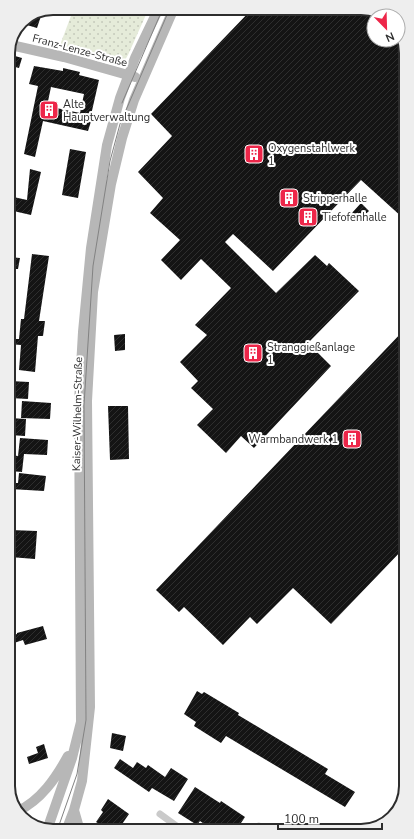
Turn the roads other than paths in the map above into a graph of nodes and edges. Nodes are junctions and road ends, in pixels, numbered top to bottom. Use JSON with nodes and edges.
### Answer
{"nodes":[{"id":1,"x":156,"y":15,"type":"edge"},
{"id":2,"x":171,"y":15,"type":"edge"},
{"id":3,"x":16,"y":46,"type":"edge"},
{"id":4,"x":129,"y":75,"type":"junction"},
{"id":5,"x":143,"y":79,"type":"junction"},
{"id":6,"x":85,"y":596,"type":"junction"},
{"id":7,"x":86,"y":698,"type":"junction"},
{"id":8,"x":74,"y":746,"type":"junction"},
{"id":9,"x":22,"y":808,"type":"edge"},
{"id":10,"x":74,"y":810,"type":"junction"},
{"id":11,"x":160,"y":814,"type":"dead end"},
{"id":12,"x":49,"y":824,"type":"edge"},
{"id":13,"x":69,"y":824,"type":"edge"},
{"id":14,"x":78,"y":824,"type":"edge"},
{"id":15,"x":174,"y":824,"type":"edge"}],
"edges":[{"from":1,"to":4,"type":"main road","name":"Kaiser-Wilhelm-Straße"},
{"from":2,"to":5,"type":"main road","name":"Kaiser-Wilhelm-Straße"},
{"from":3,"to":4,"type":"main road","name":"Franz-Lenze-Straße"},
{"from":4,"to":5,"type":"main road","name":"Franz-Lenze-Straße"},
{"from":4,"to":6,"type":"main road","name":"Kaiser-Wilhelm-Straße"},
{"from":5,"to":6,"type":"main road","name":"Kaiser-Wilhelm-Straße"},
{"from":6,"to":7,"type":"main road","name":"Kaiser-Wilhelm-Straße"},
{"from":7,"to":8,"type":"main road","name":"Kaiser-Wilhelm-Straße"},
{"from":7,"to":10,"type":"main road","name":"Kaiser-Wilhelm-Straße"},
{"from":8,"to":9,"type":"main road"},
{"from":8,"to":12,"type":"main road","name":"Kaiser-Wilhelm-Straße"},
{"from":10,"to":13,"type":"main road","name":"Kaiser-Wilhelm-Straße"},
{"from":10,"to":14,"type":"main road"},
{"from":11,"to":15,"type":"street"}]}
